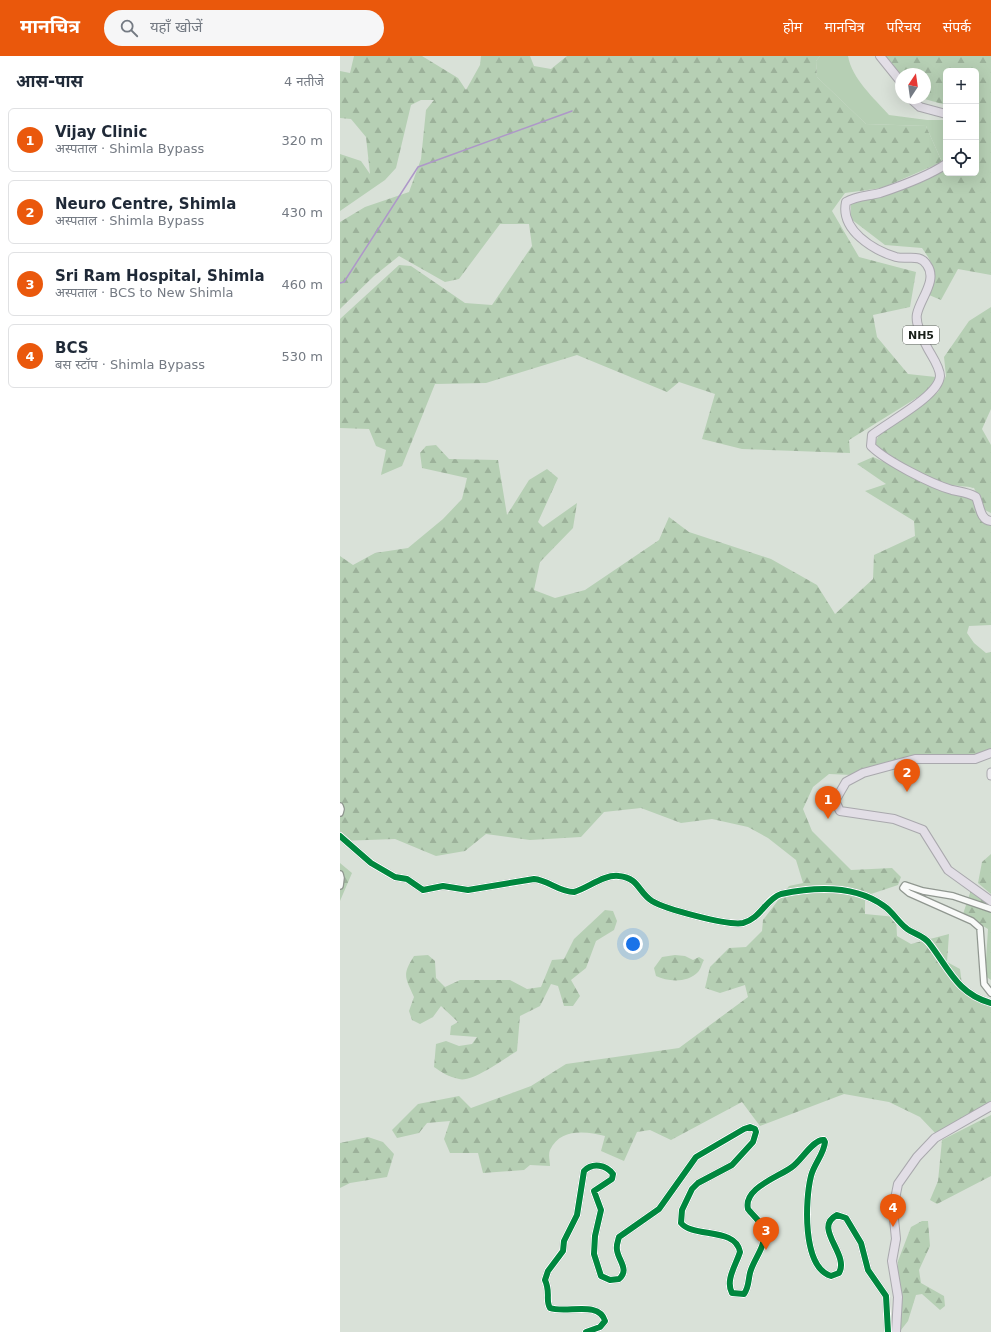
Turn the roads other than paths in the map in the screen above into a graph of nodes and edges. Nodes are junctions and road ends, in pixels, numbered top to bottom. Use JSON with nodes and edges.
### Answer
{"nodes":[{"id":1,"x":880,"y":56,"type":"edge"},
{"id":2,"x":895,"y":75,"type":"edge"},
{"id":3,"x":918,"y":104,"type":"edge"},
{"id":4,"x":943,"y":113,"type":"edge"},
{"id":5,"x":943,"y":165,"type":"edge"},
{"id":6,"x":991,"y":521,"type":"edge"},
{"id":7,"x":991,"y":753,"type":"edge"},
{"id":8,"x":991,"y":772,"type":"edge"},
{"id":9,"x":991,"y":776,"type":"edge"},
{"id":10,"x":340,"y":806,"type":"edge"},
{"id":11,"x":340,"y":813,"type":"edge"},
{"id":12,"x":340,"y":836,"type":"edge"},
{"id":13,"x":340,"y":874,"type":"edge"},
{"id":14,"x":340,"y":886,"type":"edge"},
{"id":15,"x":991,"y":901,"type":"edge"},
{"id":16,"x":991,"y":909,"type":"edge"},
{"id":17,"x":991,"y":993,"type":"edge"},
{"id":18,"x":991,"y":1003,"type":"edge"},
{"id":19,"x":991,"y":1106,"type":"edge"},
{"id":20,"x":586,"y":1332,"type":"edge"},
{"id":21,"x":888,"y":1332,"type":"edge"},
{"id":22,"x":896,"y":1332,"type":"edge"}],
"edges":[{"from":1,"to":2,"type":"highway"},
{"from":3,"to":4,"type":"highway"},
{"from":5,"to":6,"type":"highway","number":"NH5"},
{"from":7,"to":15,"type":"highway"},
{"from":8,"to":9,"type":"main road"},
{"from":10,"to":11,"type":"street"},
{"from":12,"to":18,"type":"street"},
{"from":13,"to":14,"type":"street"},
{"from":16,"to":17,"type":"street"},
{"from":19,"to":22,"type":"highway"},
{"from":20,"to":21,"type":"street"}]}
